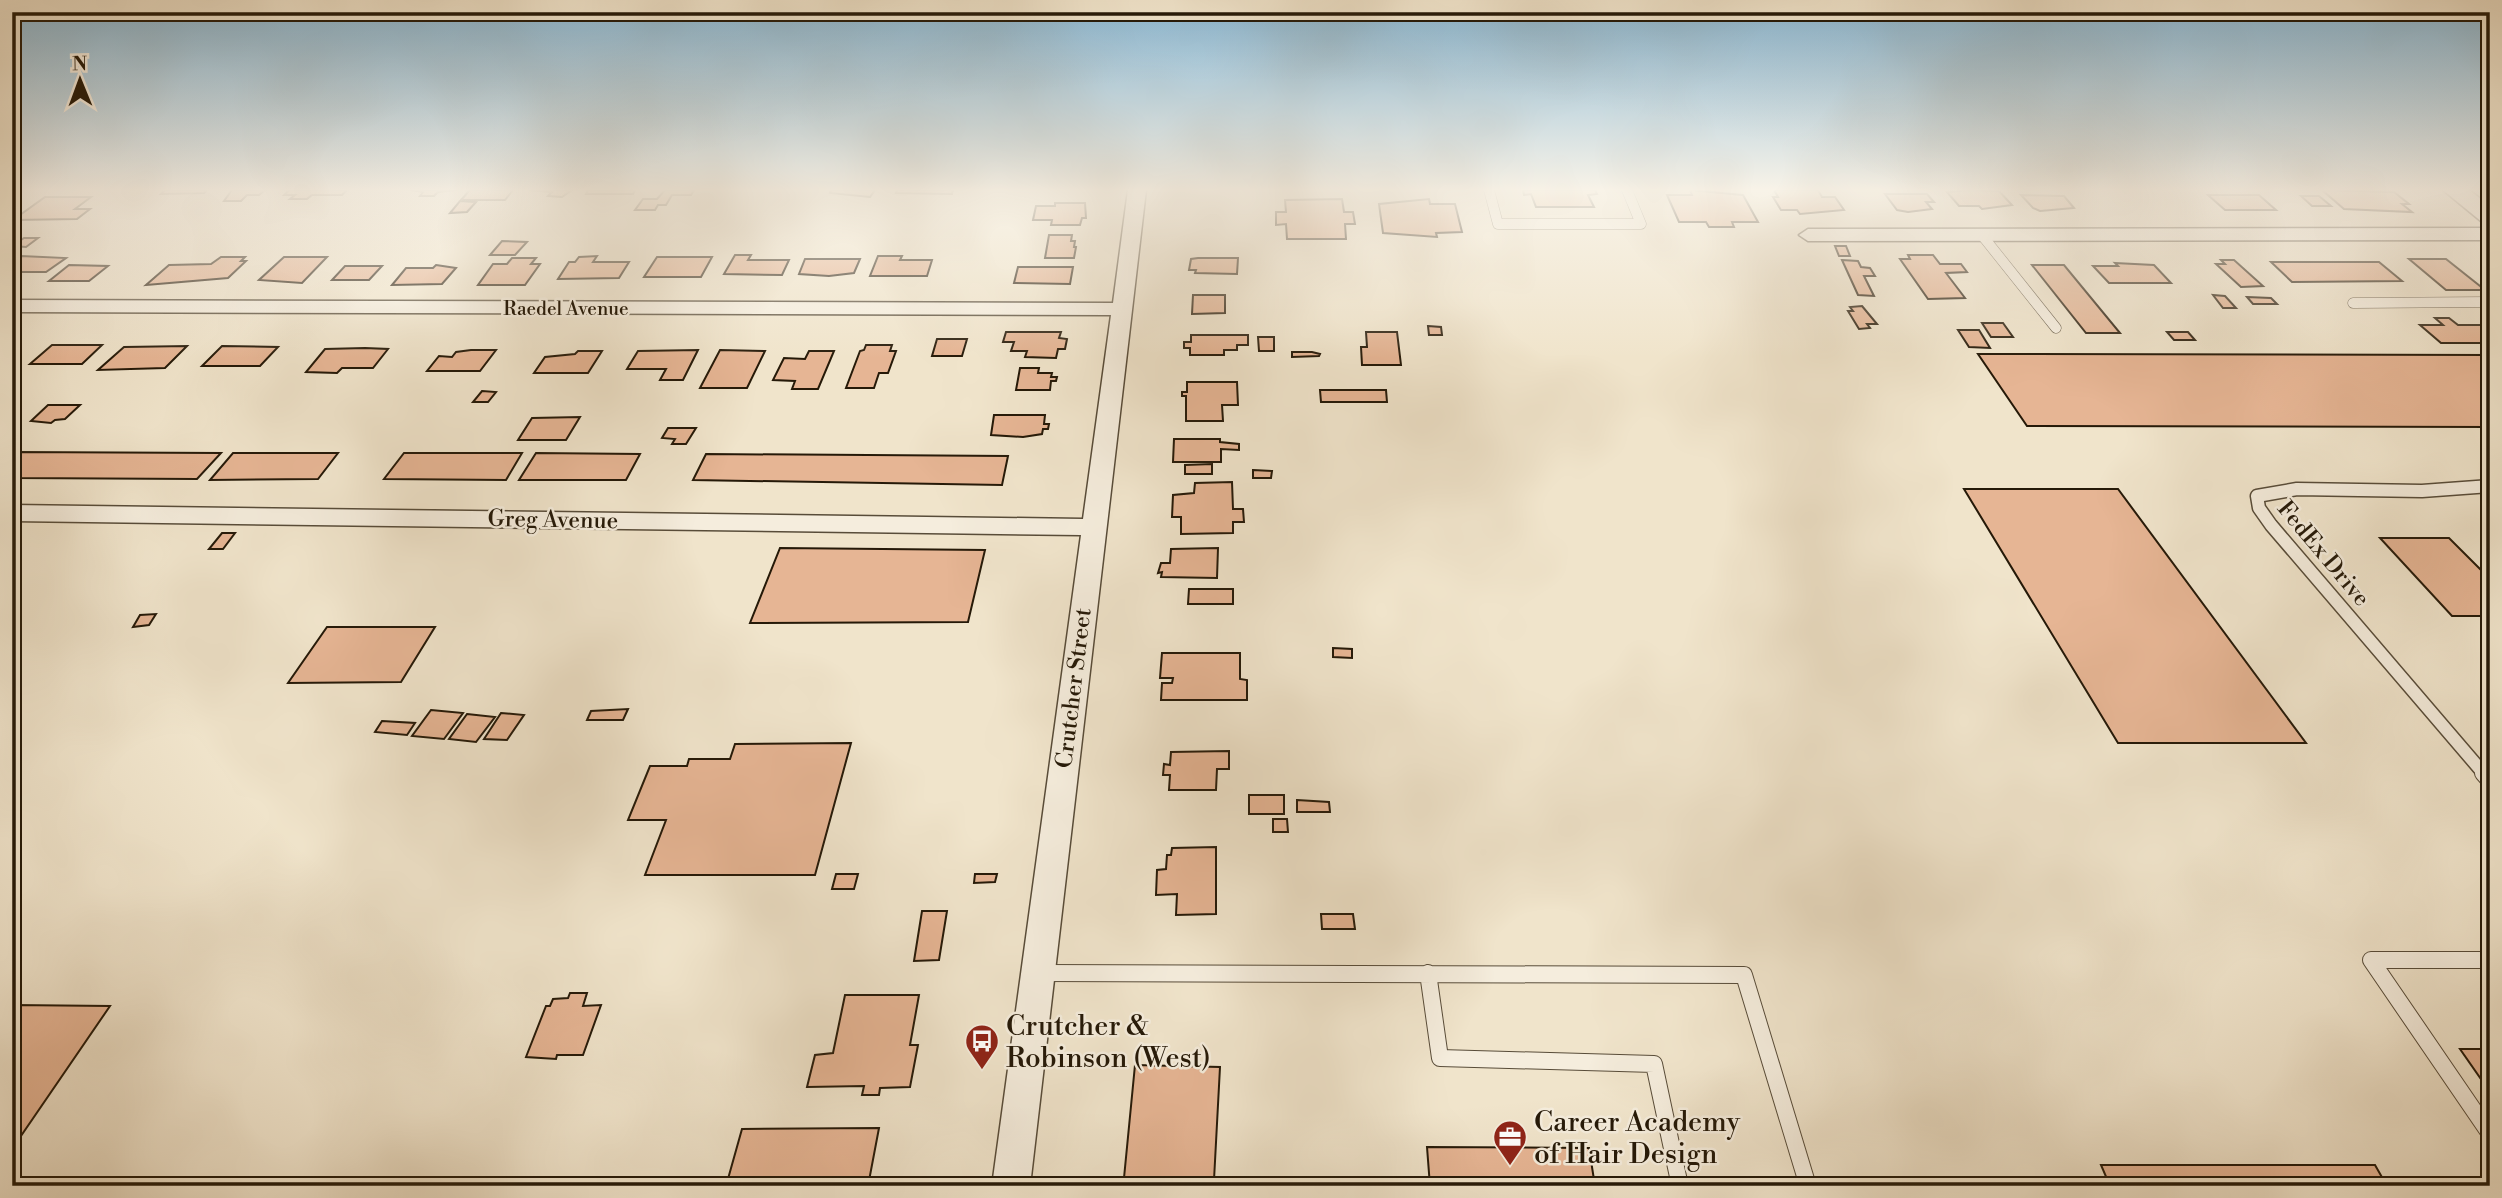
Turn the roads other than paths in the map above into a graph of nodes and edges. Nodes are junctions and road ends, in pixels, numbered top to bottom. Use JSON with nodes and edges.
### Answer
{"nodes":[{"id":1,"x":1129,"y":246,"type":"edge"},
{"id":2,"x":1990,"y":246,"type":"edge"},
{"id":3,"x":2490,"y":302,"type":"edge"},
{"id":4,"x":2353,"y":303,"type":"dead end"},
{"id":5,"x":12,"y":306,"type":"edge"},
{"id":6,"x":1120,"y":309,"type":"junction"},
{"id":7,"x":2056,"y":328,"type":"dead end"},
{"id":8,"x":2490,"y":486,"type":"edge"},
{"id":9,"x":12,"y":513,"type":"edge"},
{"id":10,"x":1093,"y":527,"type":"junction"},
{"id":11,"x":2490,"y":781,"type":"edge"},
{"id":12,"x":2490,"y":960,"type":"edge"},
{"id":13,"x":1037,"y":973,"type":"junction"},
{"id":14,"x":1428,"y":973,"type":"junction"},
{"id":15,"x":2490,"y":1134,"type":"edge"},
{"id":16,"x":1011,"y":1186,"type":"edge"},
{"id":17,"x":1679,"y":1186,"type":"edge"},
{"id":18,"x":1808,"y":1186,"type":"edge"}],
"edges":[{"from":1,"to":6,"type":"street","name":"Crutcher Street"},
{"from":2,"to":7,"type":"lane"},
{"from":3,"to":4,"type":"lane"},
{"from":5,"to":6,"type":"street","name":"Raedel Avenue"},
{"from":6,"to":10,"type":"street","name":"Crutcher Street"},
{"from":8,"to":11,"type":"lane","name":"FedEx Drive"},
{"from":9,"to":10,"type":"street","name":"Greg Avenue"},
{"from":10,"to":13,"type":"street","name":"Crutcher Street"},
{"from":12,"to":15,"type":"lane"},
{"from":13,"to":14,"type":"lane"},
{"from":13,"to":16,"type":"street","name":"Crutcher Street"},
{"from":14,"to":17,"type":"lane"},
{"from":14,"to":18,"type":"lane"}]}
